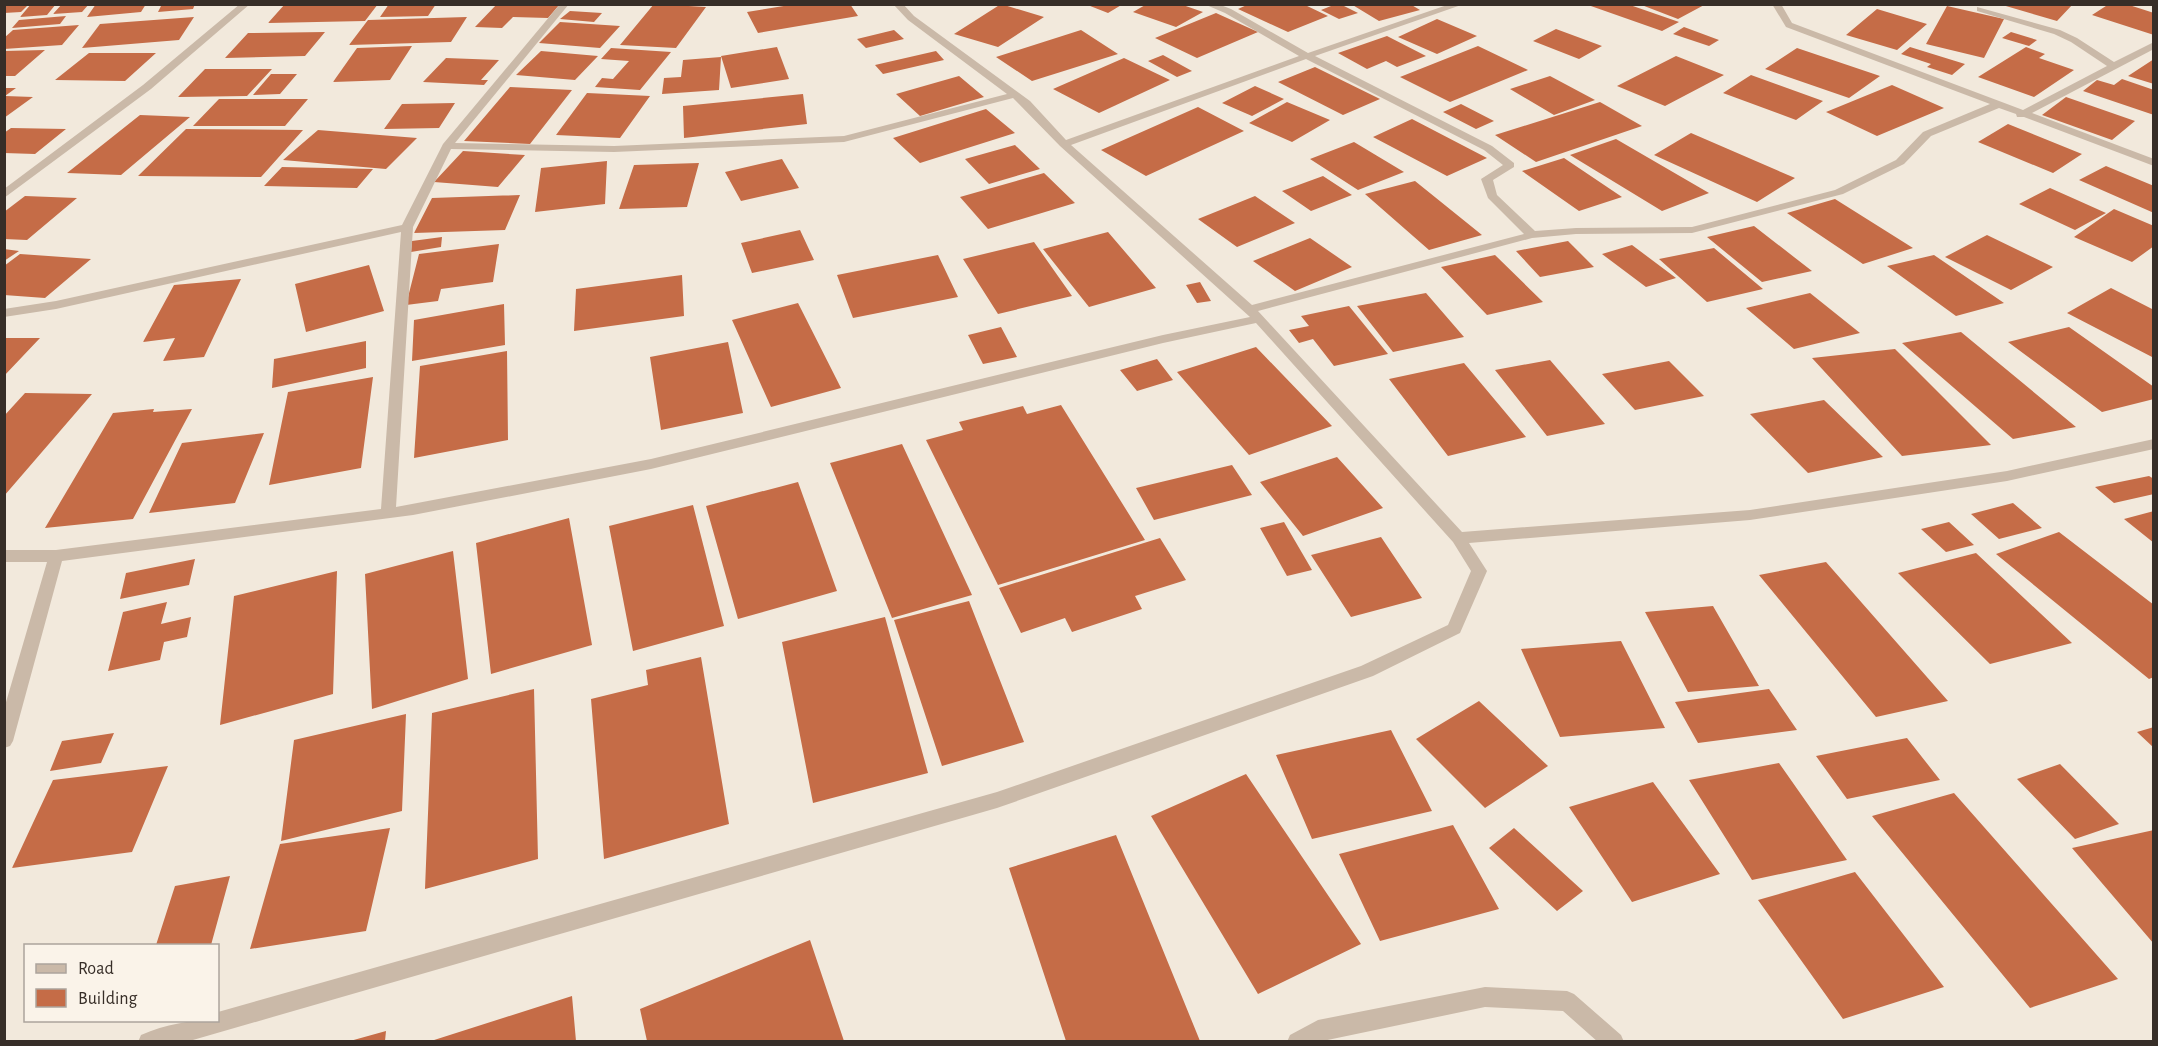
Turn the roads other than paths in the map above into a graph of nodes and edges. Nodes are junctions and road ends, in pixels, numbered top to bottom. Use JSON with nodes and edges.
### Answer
{"nodes":[{"id":1,"x":246,"y":4,"type":"edge"},
{"id":2,"x":565,"y":4,"type":"edge"},
{"id":3,"x":897,"y":4,"type":"edge"},
{"id":4,"x":1208,"y":4,"type":"edge"},
{"id":5,"x":1460,"y":4,"type":"edge"},
{"id":6,"x":1776,"y":4,"type":"edge"},
{"id":7,"x":1980,"y":9,"type":"dead end"},
{"id":8,"x":2154,"y":45,"type":"edge"},
{"id":9,"x":1308,"y":56,"type":"junction"},
{"id":10,"x":2113,"y":66,"type":"junction"},
{"id":11,"x":1014,"y":94,"type":"junction"},
{"id":12,"x":1997,"y":105,"type":"junction"},
{"id":13,"x":2021,"y":114,"type":"junction"},
{"id":14,"x":1064,"y":144,"type":"junction"},
{"id":15,"x":447,"y":146,"type":"junction"},
{"id":16,"x":2154,"y":163,"type":"edge"},
{"id":17,"x":4,"y":195,"type":"edge"},
{"id":18,"x":407,"y":227,"type":"junction"},
{"id":19,"x":1532,"y":235,"type":"junction"},
{"id":20,"x":4,"y":313,"type":"edge"},
{"id":21,"x":1254,"y":314,"type":"junction"},
{"id":22,"x":2154,"y":444,"type":"edge"},
{"id":23,"x":388,"y":513,"type":"junction"},
{"id":24,"x":1458,"y":538,"type":"junction"},
{"id":25,"x":4,"y":556,"type":"edge"},
{"id":26,"x":56,"y":556,"type":"junction"},
{"id":27,"x":4,"y":741,"type":"edge"},
{"id":28,"x":219,"y":1021,"type":"edge"},
{"id":29,"x":215,"y":1022,"type":"edge"},
{"id":30,"x":148,"y":1041,"type":"edge"},
{"id":31,"x":1297,"y":1041,"type":"edge"},
{"id":32,"x":1614,"y":1041,"type":"edge"}],
"edges":[{"from":1,"to":17,"type":"street"},
{"from":2,"to":15,"type":"street"},
{"from":3,"to":11,"type":"street"},
{"from":4,"to":9,"type":"street"},
{"from":5,"to":9,"type":"street"},
{"from":6,"to":12,"type":"street"},
{"from":7,"to":10,"type":"street"},
{"from":8,"to":10,"type":"street"},
{"from":9,"to":14,"type":"street"},
{"from":9,"to":19,"type":"street"},
{"from":10,"to":13,"type":"street"},
{"from":11,"to":14,"type":"street"},
{"from":11,"to":15,"type":"street"},
{"from":12,"to":13,"type":"street"},
{"from":12,"to":19,"type":"street"},
{"from":13,"to":16,"type":"street"},
{"from":14,"to":21,"type":"street"},
{"from":15,"to":18,"type":"street"},
{"from":18,"to":20,"type":"street"},
{"from":18,"to":23,"type":"street"},
{"from":19,"to":21,"type":"street"},
{"from":21,"to":23,"type":"street"},
{"from":21,"to":24,"type":"street"},
{"from":22,"to":24,"type":"street"},
{"from":23,"to":26,"type":"street"},
{"from":24,"to":28,"type":"street"},
{"from":25,"to":26,"type":"street"},
{"from":26,"to":27,"type":"street"},
{"from":29,"to":30,"type":"street"},
{"from":31,"to":32,"type":"street"}]}
